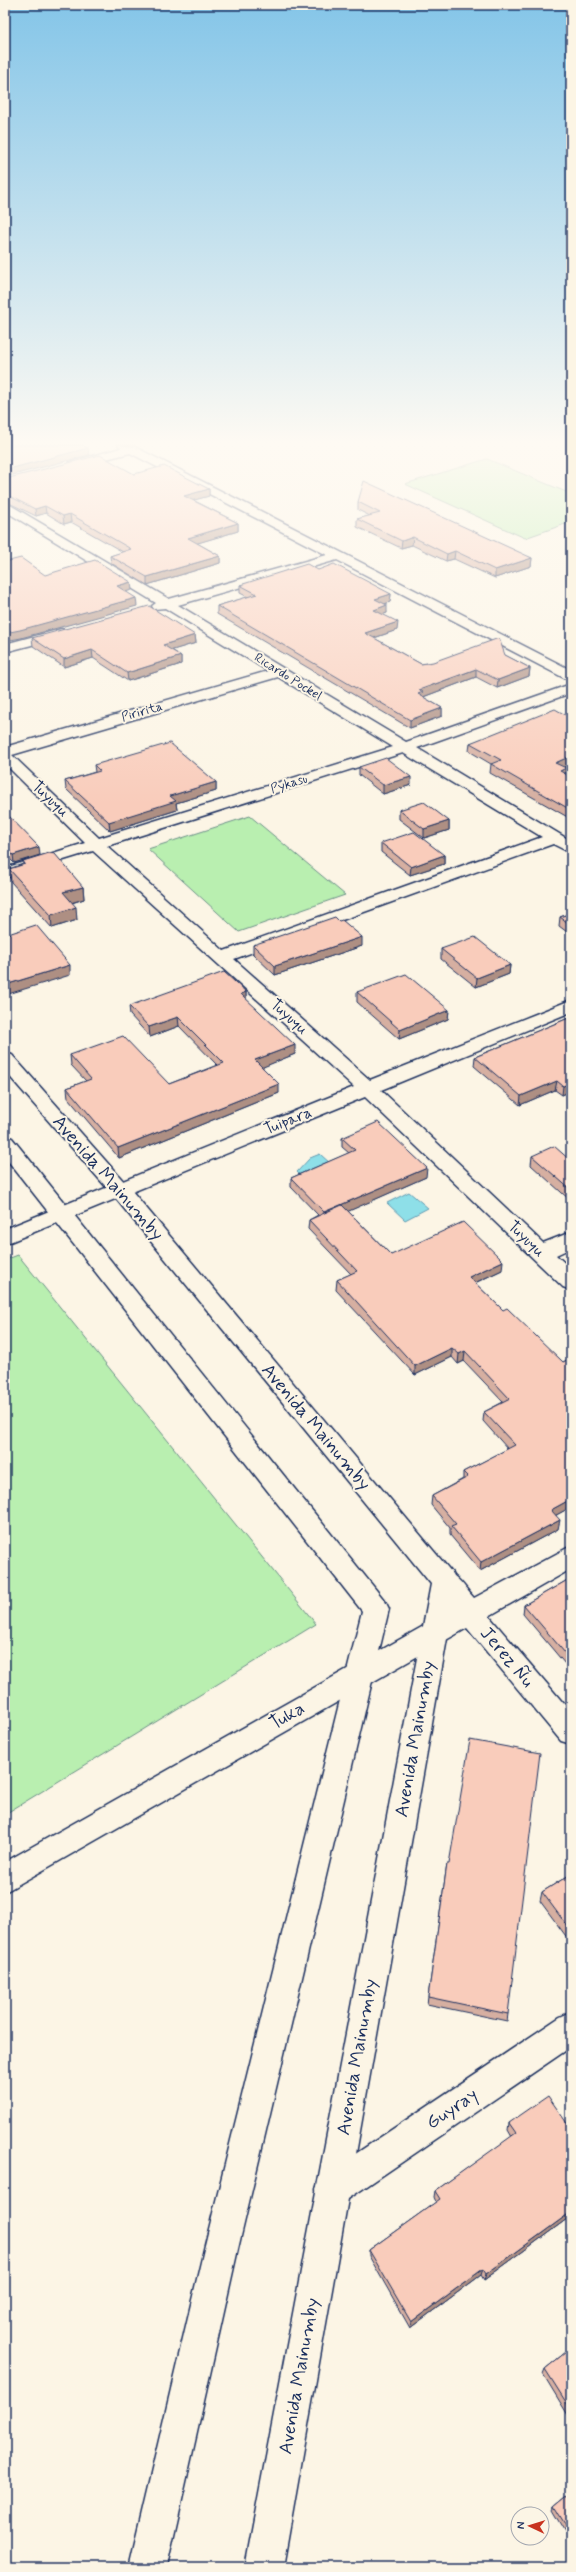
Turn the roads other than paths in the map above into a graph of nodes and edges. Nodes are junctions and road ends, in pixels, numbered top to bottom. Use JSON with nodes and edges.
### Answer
{"nodes":[{"id":1,"x":104,"y":565,"type":"edge"},
{"id":2,"x":305,"y":565,"type":"edge"},
{"id":3,"x":356,"y":565,"type":"edge"},
{"id":4,"x":168,"y":603,"type":"junction"},
{"id":5,"x":146,"y":609,"type":"edge"},
{"id":6,"x":72,"y":630,"type":"edge"},
{"id":7,"x":5,"y":648,"type":"edge"},
{"id":8,"x":278,"y":672,"type":"junction"},
{"id":9,"x":571,"y":676,"type":"edge"},
{"id":10,"x":571,"y":688,"type":"edge"},
{"id":11,"x":404,"y":748,"type":"junction"},
{"id":12,"x":5,"y":752,"type":"edge"},
{"id":13,"x":5,"y":756,"type":"edge"},
{"id":14,"x":554,"y":838,"type":"junction"},
{"id":15,"x":95,"y":844,"type":"junction"},
{"id":16,"x":571,"y":848,"type":"edge"},
{"id":17,"x":5,"y":873,"type":"edge"},
{"id":18,"x":223,"y":957,"type":"junction"},
{"id":19,"x":571,"y":1005,"type":"edge"},
{"id":20,"x":5,"y":1059,"type":"edge"},
{"id":21,"x":367,"y":1088,"type":"junction"},
{"id":22,"x":5,"y":1144,"type":"edge"},
{"id":23,"x":120,"y":1190,"type":"junction"},
{"id":24,"x":63,"y":1214,"type":"junction"},
{"id":25,"x":5,"y":1237,"type":"edge"},
{"id":26,"x":571,"y":1239,"type":"edge"},
{"id":27,"x":541,"y":1253,"type":"junction"},
{"id":28,"x":571,"y":1282,"type":"edge"},
{"id":29,"x":571,"y":1556,"type":"edge"},
{"id":30,"x":444,"y":1582,"type":"junction"},
{"id":31,"x":469,"y":1612,"type":"junction"},
{"id":32,"x":435,"y":1631,"type":"junction"},
{"id":33,"x":360,"y":1674,"type":"junction"},
{"id":34,"x":571,"y":1732,"type":"edge"},
{"id":35,"x":5,"y":1878,"type":"edge"},
{"id":36,"x":571,"y":2028,"type":"edge"},
{"id":37,"x":334,"y":2189,"type":"junction"},
{"id":38,"x":148,"y":2567,"type":"edge"},
{"id":39,"x":264,"y":2567,"type":"edge"}],
"edges":[{"from":1,"to":4,"type":"street","name":"Ricardo Pockel"},
{"from":2,"to":4,"type":"street"},
{"from":3,"to":9,"type":"street"},
{"from":4,"to":5,"type":"street"},
{"from":4,"to":8,"type":"street","name":"Ricardo Pockel"},
{"from":6,"to":7,"type":"street"},
{"from":8,"to":11,"type":"street","name":"Ricardo Pockel"},
{"from":8,"to":12,"type":"street","name":"Piririta"},
{"from":10,"to":11,"type":"street","name":"Pykasu"},
{"from":11,"to":14,"type":"street","name":"Ricardo Pockel"},
{"from":11,"to":15,"type":"street","name":"Pykasu"},
{"from":13,"to":15,"type":"street","name":"Tuyuyu"},
{"from":14,"to":16,"type":"street","name":"Ricardo Pockel"},
{"from":14,"to":18,"type":"street"},
{"from":15,"to":17,"type":"street","name":"Pykasu"},
{"from":15,"to":18,"type":"street","name":"Tuyuyu"},
{"from":18,"to":21,"type":"street","name":"Tuyuyu"},
{"from":19,"to":21,"type":"street","name":"Tuipara"},
{"from":20,"to":23,"type":"street","name":"Avenida Mainumby"},
{"from":21,"to":23,"type":"street","name":"Tuipara"},
{"from":21,"to":27,"type":"street","name":"Tuyuyu"},
{"from":22,"to":24,"type":"street"},
{"from":23,"to":24,"type":"street","name":"Tuipara"},
{"from":23,"to":30,"type":"street","name":"Avenida Mainumby"},
{"from":24,"to":25,"type":"street","name":"Tuipara"},
{"from":24,"to":33,"type":"street"},
{"from":26,"to":27,"type":"street"},
{"from":27,"to":28,"type":"street","name":"Tuyuyu"},
{"from":29,"to":31,"type":"street","name":"Tuka"},
{"from":30,"to":31,"type":"street","name":"Jerez Ñu"},
{"from":30,"to":32,"type":"street","name":"Avenida Mainumby"},
{"from":31,"to":32,"type":"street","name":"Tuka"},
{"from":31,"to":34,"type":"street","name":"Jerez Ñu"},
{"from":32,"to":33,"type":"street","name":"Tuka"},
{"from":32,"to":37,"type":"street","name":"Avenida Mainumby"},
{"from":33,"to":35,"type":"street","name":"Tuka"},
{"from":33,"to":38,"type":"street"},
{"from":36,"to":37,"type":"street","name":"Guyray"},
{"from":37,"to":39,"type":"street","name":"Avenida Mainumby"}]}
